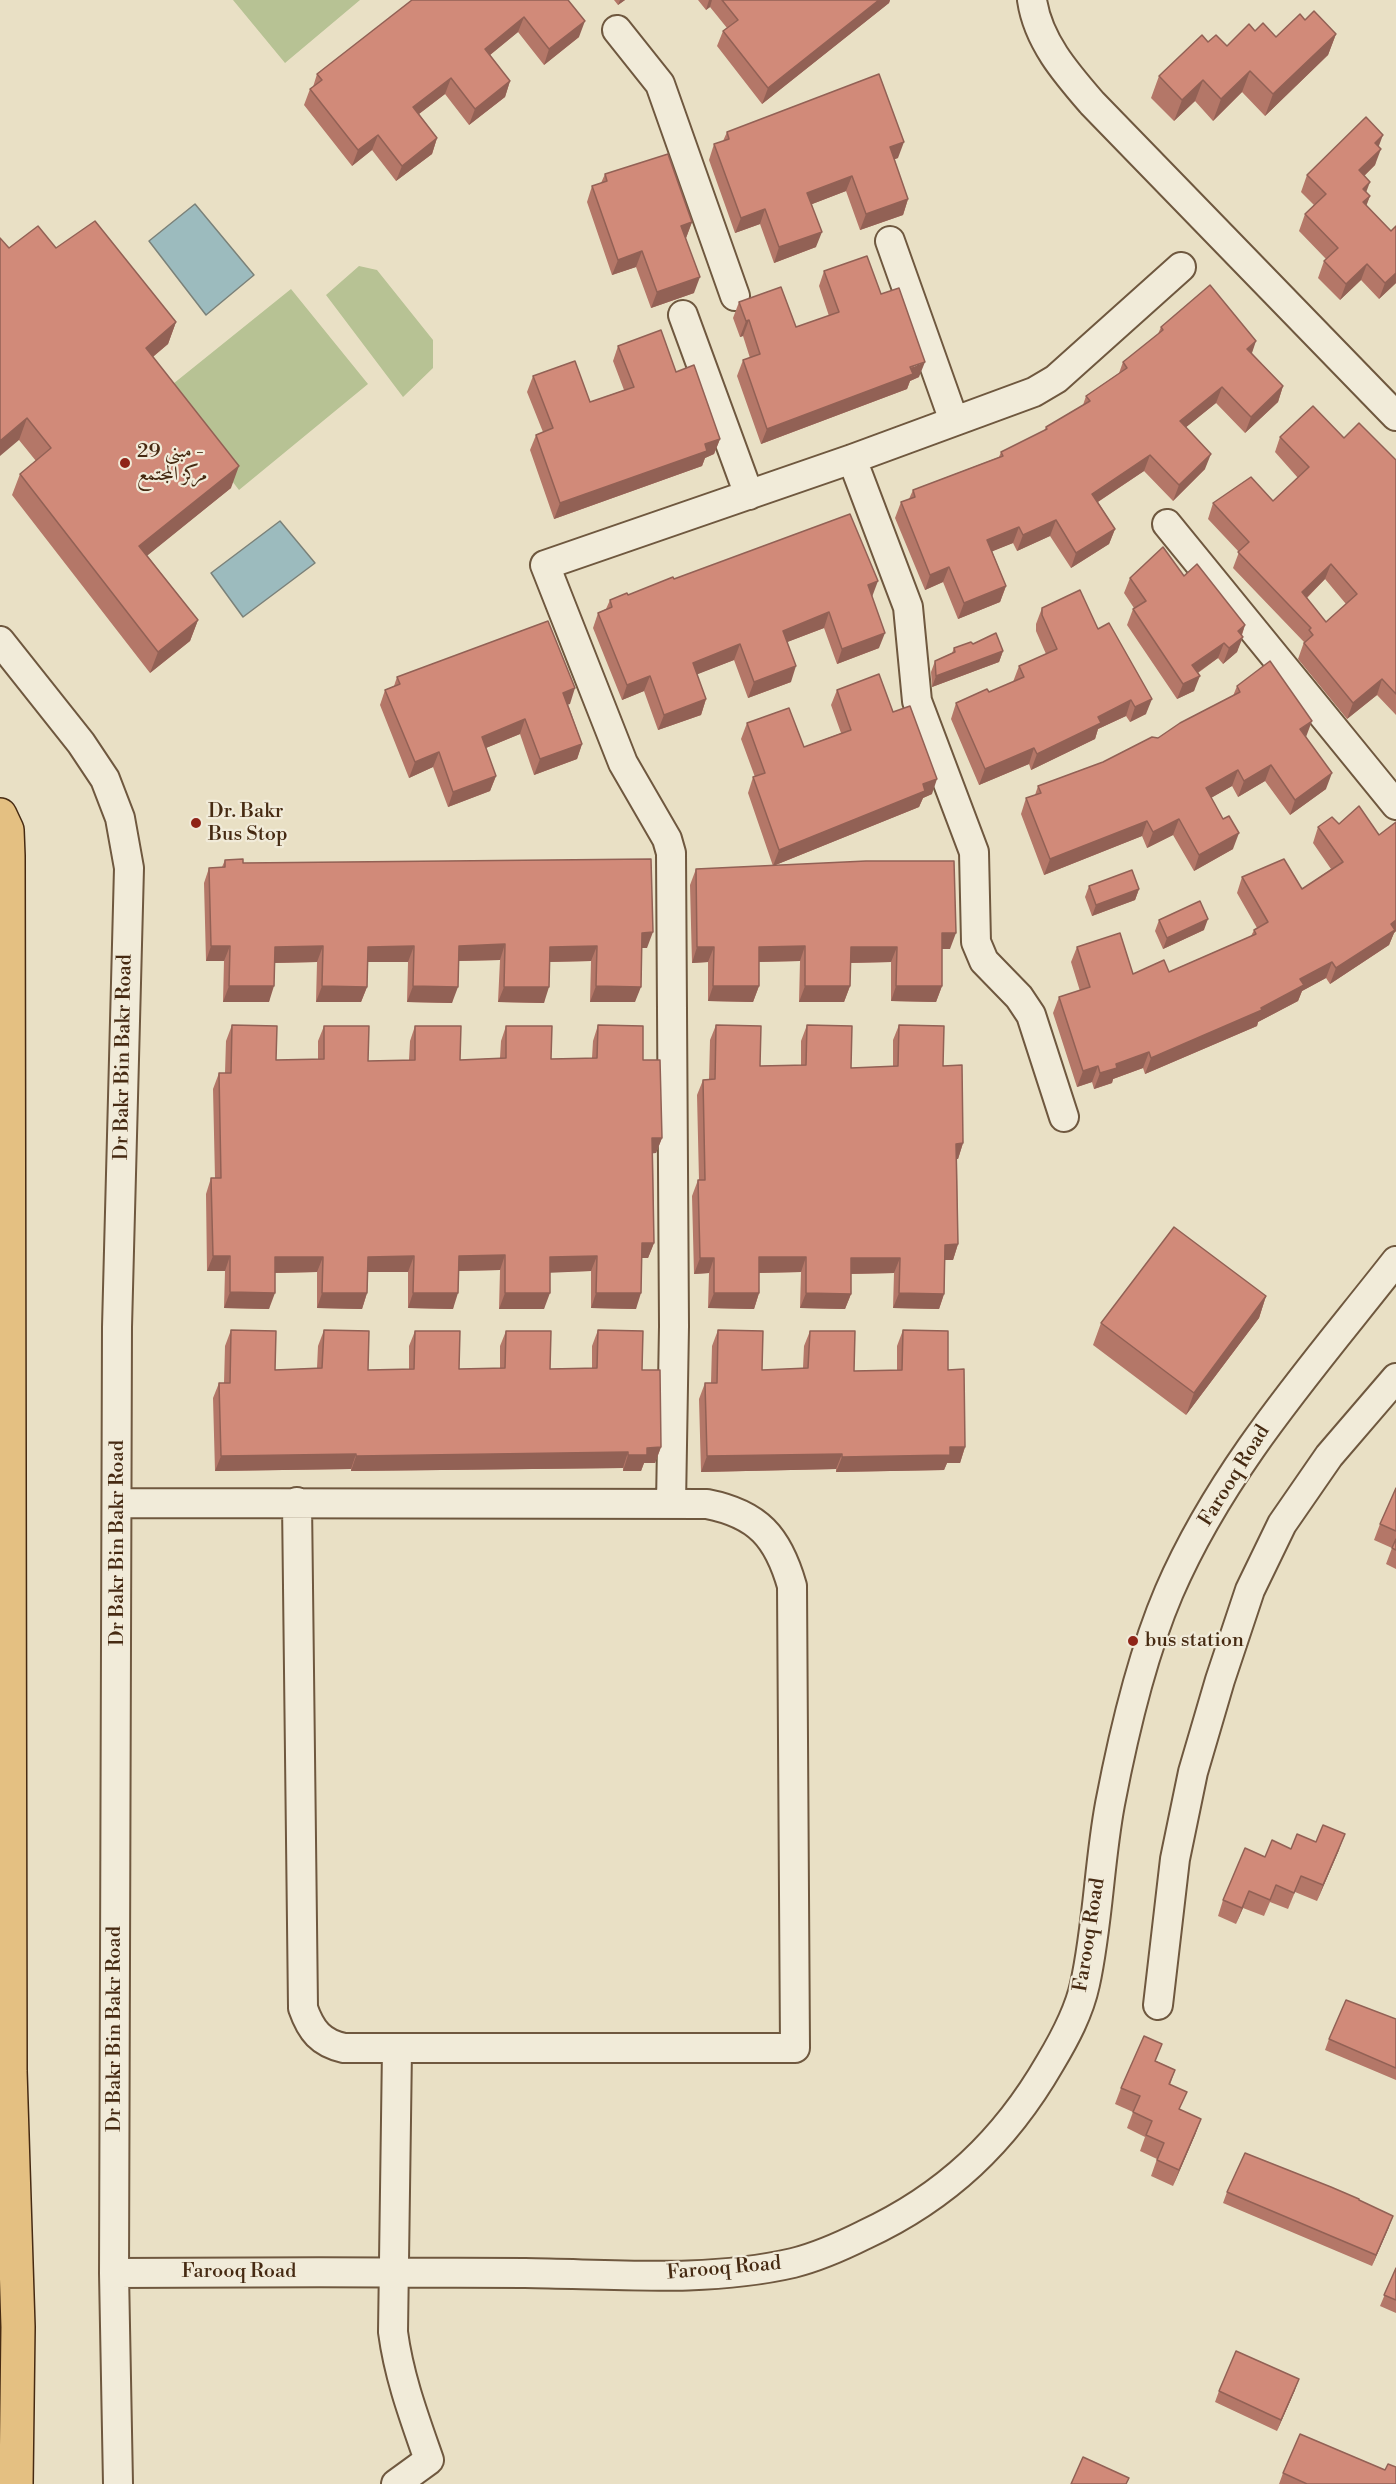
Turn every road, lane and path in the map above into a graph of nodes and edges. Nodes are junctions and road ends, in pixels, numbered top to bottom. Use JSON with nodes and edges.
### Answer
{"nodes":[{"id":1,"x":1032,"y":0,"type":"edge"},
{"id":2,"x":617,"y":30,"type":"dead end"},
{"id":3,"x":890,"y":240,"type":"dead end"},
{"id":4,"x":1181,"y":267,"type":"dead end"},
{"id":5,"x":735,"y":296,"type":"dead end"},
{"id":6,"x":683,"y":315,"type":"dead end"},
{"id":7,"x":1396,"y":416,"type":"edge"},
{"id":8,"x":954,"y":421,"type":"junction"},
{"id":9,"x":852,"y":459,"type":"junction"},
{"id":10,"x":749,"y":495,"type":"junction"},
{"id":11,"x":1167,"y":524,"type":"dead end"},
{"id":12,"x":0,"y":641,"type":"edge"},
{"id":13,"x":1396,"y":805,"type":"edge"},
{"id":14,"x":0,"y":815,"type":"edge"},
{"id":15,"x":4,"y":851,"type":"edge"},
{"id":16,"x":1064,"y":1117,"type":"dead end"},
{"id":17,"x":1396,"y":1261,"type":"edge"},
{"id":18,"x":1396,"y":1378,"type":"edge"},
{"id":19,"x":297,"y":1502,"type":"junction"},
{"id":20,"x":118,"y":1503,"type":"junction"},
{"id":21,"x":670,"y":1504,"type":"junction"},
{"id":22,"x":1158,"y":2004,"type":"dead end"},
{"id":23,"x":397,"y":2049,"type":"junction"},
{"id":24,"x":5,"y":2070,"type":"edge"},
{"id":25,"x":394,"y":2272,"type":"junction"},
{"id":26,"x":114,"y":2273,"type":"junction"},
{"id":27,"x":9,"y":2327,"type":"edge"},
{"id":28,"x":0,"y":2431,"type":"edge"},
{"id":29,"x":16,"y":2474,"type":"edge"},
{"id":30,"x":118,"y":2484,"type":"edge"},
{"id":31,"x":396,"y":2484,"type":"edge"}],
"edges":[{"from":1,"to":7,"type":"street"},
{"from":2,"to":5,"type":"street"},
{"from":3,"to":8,"type":"street"},
{"from":4,"to":8,"type":"street"},
{"from":6,"to":10,"type":"street"},
{"from":8,"to":9,"type":"street"},
{"from":9,"to":10,"type":"street"},
{"from":9,"to":16,"type":"street"},
{"from":10,"to":21,"type":"street"},
{"from":11,"to":13,"type":"street"},
{"from":12,"to":20,"type":"street","name":"Dr Bakr Bin Bakr Road"},
{"from":14,"to":15,"type":"main road"},
{"from":15,"to":24,"type":"main road"},
{"from":17,"to":25,"type":"street","name":"Farooq Road"},
{"from":18,"to":22,"type":"street"},
{"from":19,"to":20,"type":"street"},
{"from":19,"to":21,"type":"street"},
{"from":19,"to":23,"type":"street"},
{"from":20,"to":26,"type":"street","name":"Dr Bakr Bin Bakr Road"},
{"from":21,"to":23,"type":"street"},
{"from":23,"to":25,"type":"street"},
{"from":24,"to":27,"type":"main road"},
{"from":25,"to":26,"type":"street","name":"Farooq Road"},
{"from":25,"to":31,"type":"street"},
{"from":26,"to":30,"type":"street","name":"Dr Bakr Bin Bakr Road"},
{"from":27,"to":29,"type":"main road"},
{"from":28,"to":29,"type":"street"}]}
